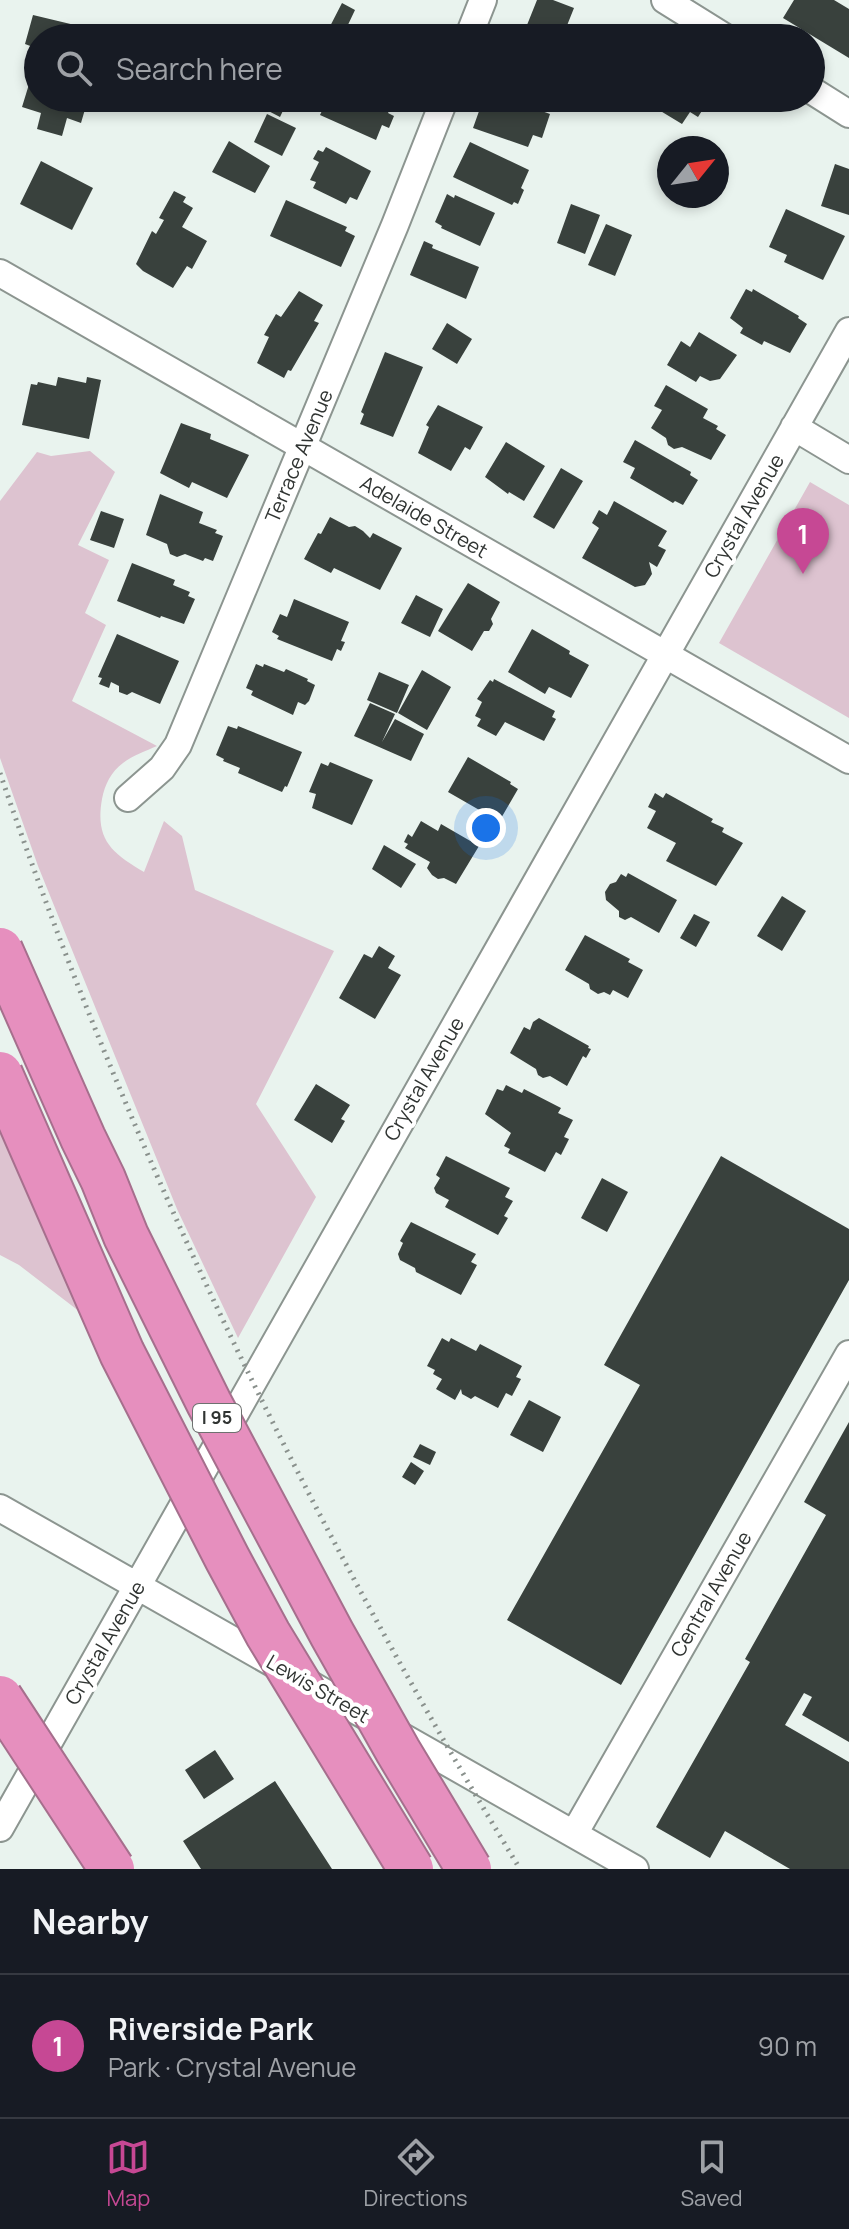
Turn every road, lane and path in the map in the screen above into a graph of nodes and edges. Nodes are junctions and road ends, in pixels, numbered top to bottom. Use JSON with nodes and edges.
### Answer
{"nodes":[{"id":1,"x":483,"y":0,"type":"edge"},
{"id":2,"x":665,"y":0,"type":"edge"},
{"id":3,"x":474,"y":24,"type":"edge"},
{"id":4,"x":704,"y":24,"type":"edge"},
{"id":5,"x":825,"y":99,"type":"edge"},
{"id":6,"x":439,"y":112,"type":"edge"},
{"id":7,"x":849,"y":114,"type":"edge"},
{"id":8,"x":0,"y":273,"type":"edge"},
{"id":9,"x":849,"y":331,"type":"edge"},
{"id":10,"x":794,"y":427,"type":"junction"},
{"id":11,"x":303,"y":447,"type":"junction"},
{"id":12,"x":849,"y":460,"type":"edge"},
{"id":13,"x":665,"y":654,"type":"junction"},
{"id":14,"x":849,"y":760,"type":"edge"},
{"id":15,"x":0,"y":773,"type":"edge"},
{"id":16,"x":128,"y":798,"type":"dead end"},
{"id":17,"x":0,"y":950,"type":"edge"},
{"id":18,"x":0,"y":1074,"type":"edge"},
{"id":19,"x":849,"y":1354,"type":"edge"},
{"id":20,"x":0,"y":1508,"type":"edge"},
{"id":21,"x":137,"y":1586,"type":"junction"},
{"id":22,"x":0,"y":1698,"type":"edge"},
{"id":23,"x":0,"y":1828,"type":"edge"},
{"id":24,"x":574,"y":1834,"type":"junction"},
{"id":25,"x":112,"y":1869,"type":"edge"},
{"id":26,"x":411,"y":1869,"type":"edge"},
{"id":27,"x":469,"y":1869,"type":"edge"},
{"id":28,"x":520,"y":1869,"type":"edge"},
{"id":29,"x":635,"y":1869,"type":"edge"}],
"edges":[{"from":1,"to":3,"type":"street"},
{"from":2,"to":4,"type":"street"},
{"from":5,"to":7,"type":"street"},
{"from":6,"to":11,"type":"street","name":"Terrace Avenue"},
{"from":8,"to":11,"type":"street","name":"Adelaide Street"},
{"from":9,"to":10,"type":"street","name":"Crystal Avenue"},
{"from":10,"to":12,"type":"street"},
{"from":10,"to":13,"type":"street","name":"Crystal Avenue"},
{"from":11,"to":13,"type":"street","name":"Adelaide Street"},
{"from":11,"to":16,"type":"street","name":"Terrace Avenue"},
{"from":13,"to":14,"type":"street","name":"Adelaide Street"},
{"from":13,"to":21,"type":"street","name":"Crystal Avenue"},
{"from":15,"to":28,"type":"path","bridge":true},
{"from":17,"to":27,"type":"highway","number":"I 95","bridge":true},
{"from":18,"to":26,"type":"highway","bridge":true},
{"from":19,"to":24,"type":"street","name":"Central Avenue"},
{"from":20,"to":21,"type":"street","name":"Lewis Street"},
{"from":21,"to":23,"type":"street","name":"Crystal Avenue"},
{"from":21,"to":24,"type":"street","name":"Lewis Street"},
{"from":22,"to":25,"type":"highway","bridge":true},
{"from":24,"to":29,"type":"street","name":"Lewis Street"}]}
